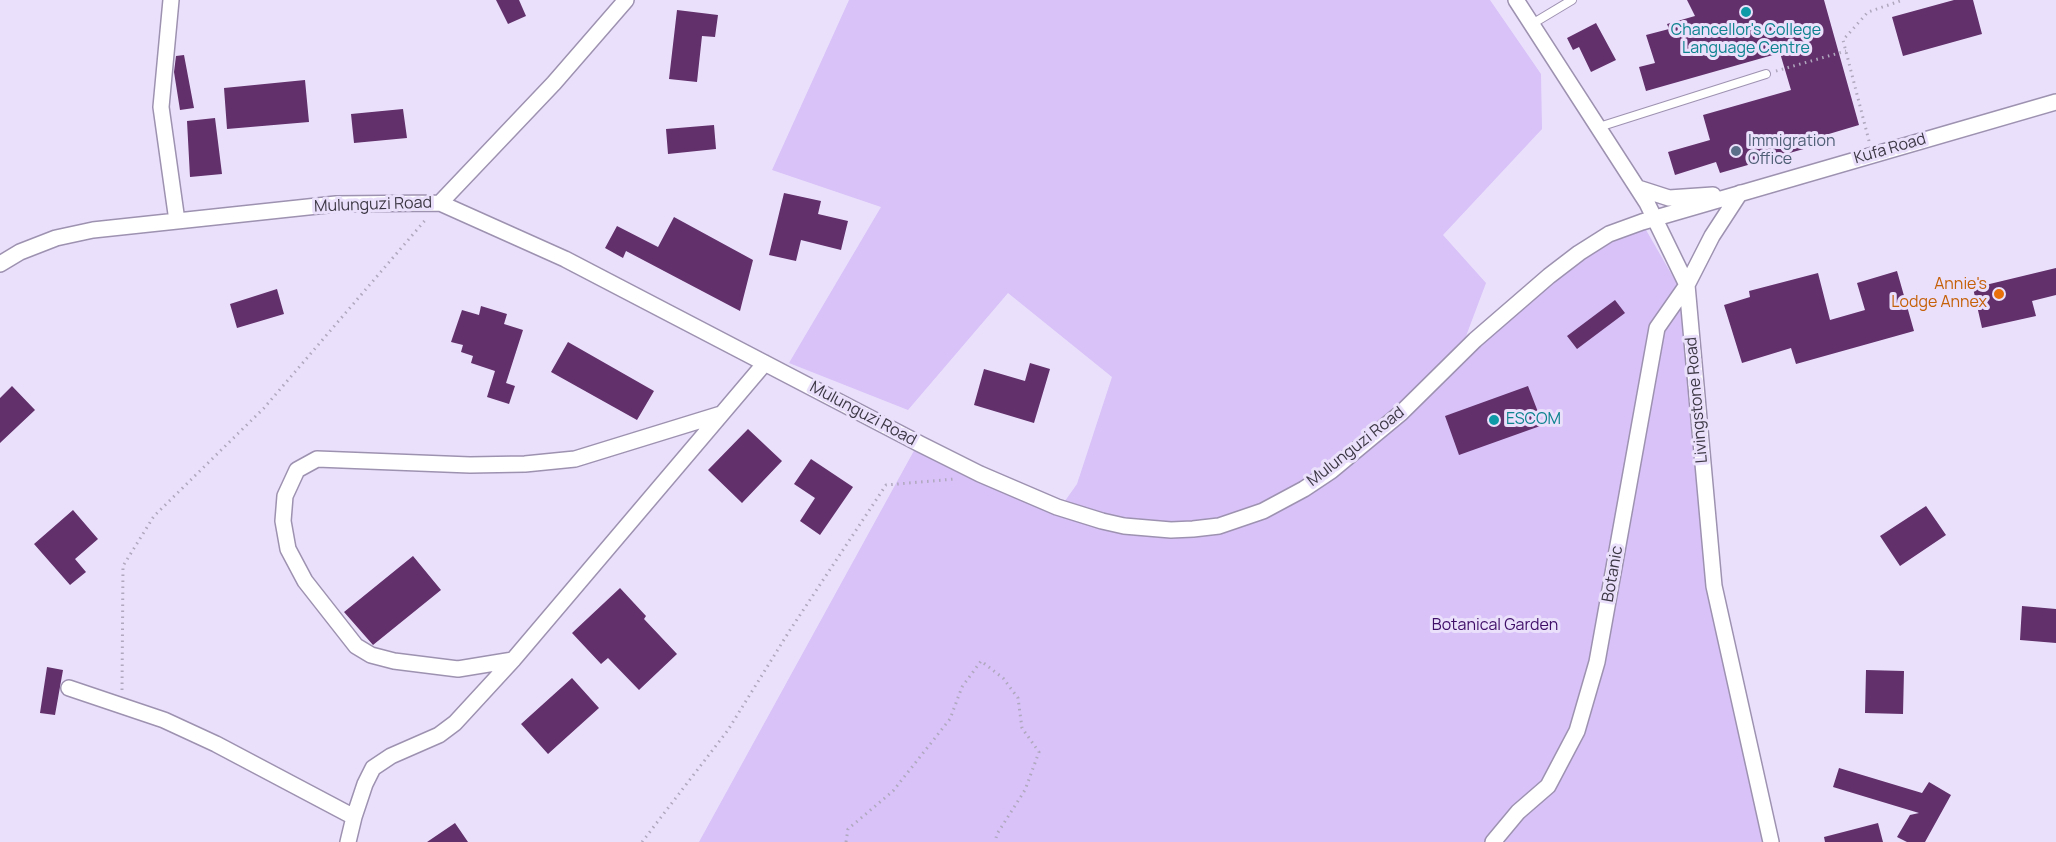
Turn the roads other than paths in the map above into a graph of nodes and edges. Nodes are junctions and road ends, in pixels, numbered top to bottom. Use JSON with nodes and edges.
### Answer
{"nodes":[{"id":1,"x":171,"y":0,"type":"edge"},
{"id":2,"x":626,"y":0,"type":"edge"},
{"id":3,"x":1516,"y":0,"type":"edge"},
{"id":4,"x":1572,"y":0,"type":"edge"},
{"id":5,"x":1532,"y":24,"type":"junction"},
{"id":6,"x":1766,"y":74,"type":"road end"},
{"id":7,"x":2056,"y":102,"type":"edge"},
{"id":8,"x":1599,"y":128,"type":"junction"},
{"id":9,"x":1638,"y":188,"type":"junction"},
{"id":10,"x":1740,"y":193,"type":"junction"},
{"id":11,"x":440,"y":203,"type":"junction"},
{"id":12,"x":1656,"y":218,"type":"junction"},
{"id":13,"x":177,"y":221,"type":"junction"},
{"id":14,"x":0,"y":264,"type":"edge"},
{"id":15,"x":1687,"y":285,"type":"junction"},
{"id":16,"x":765,"y":363,"type":"junction"},
{"id":17,"x":721,"y":414,"type":"junction"},
{"id":18,"x":513,"y":660,"type":"junction"},
{"id":19,"x":69,"y":688,"type":"dead end"},
{"id":20,"x":354,"y":817,"type":"junction"},
{"id":21,"x":348,"y":842,"type":"edge"},
{"id":22,"x":1493,"y":842,"type":"edge"},
{"id":23,"x":1771,"y":842,"type":"edge"}],
"edges":[{"from":1,"to":13,"type":"street"},
{"from":2,"to":11,"type":"street"},
{"from":3,"to":5,"type":"street","name":"Livingstone Road"},
{"from":4,"to":5,"type":"lane"},
{"from":5,"to":8,"type":"street","name":"Livingstone Road"},
{"from":6,"to":8,"type":"lane"},
{"from":7,"to":10,"type":"street","name":"Kufa Road"},
{"from":8,"to":9,"type":"street","name":"Livingstone Road"},
{"from":9,"to":10,"type":"street"},
{"from":9,"to":12,"type":"street","name":"Livingstone Road"},
{"from":10,"to":12,"type":"street","name":"Kufa Road"},
{"from":10,"to":15,"type":"street","name":"Botanic"},
{"from":11,"to":13,"type":"street","name":"Mulunguzi Road"},
{"from":11,"to":16,"type":"street","name":"Mulunguzi Road"},
{"from":12,"to":15,"type":"street","name":"Livingstone Road"},
{"from":12,"to":16,"type":"street","name":"Mulunguzi Road"},
{"from":13,"to":14,"type":"street","name":"Mulunguzi Road"},
{"from":15,"to":22,"type":"street","name":"Botanic"},
{"from":15,"to":23,"type":"street","name":"Livingstone Road"},
{"from":16,"to":17,"type":"street"},
{"from":17,"to":18,"type":"street"},
{"from":17,"to":18,"type":"street"},
{"from":18,"to":20,"type":"street"},
{"from":19,"to":20,"type":"street"},
{"from":20,"to":21,"type":"street"}]}
